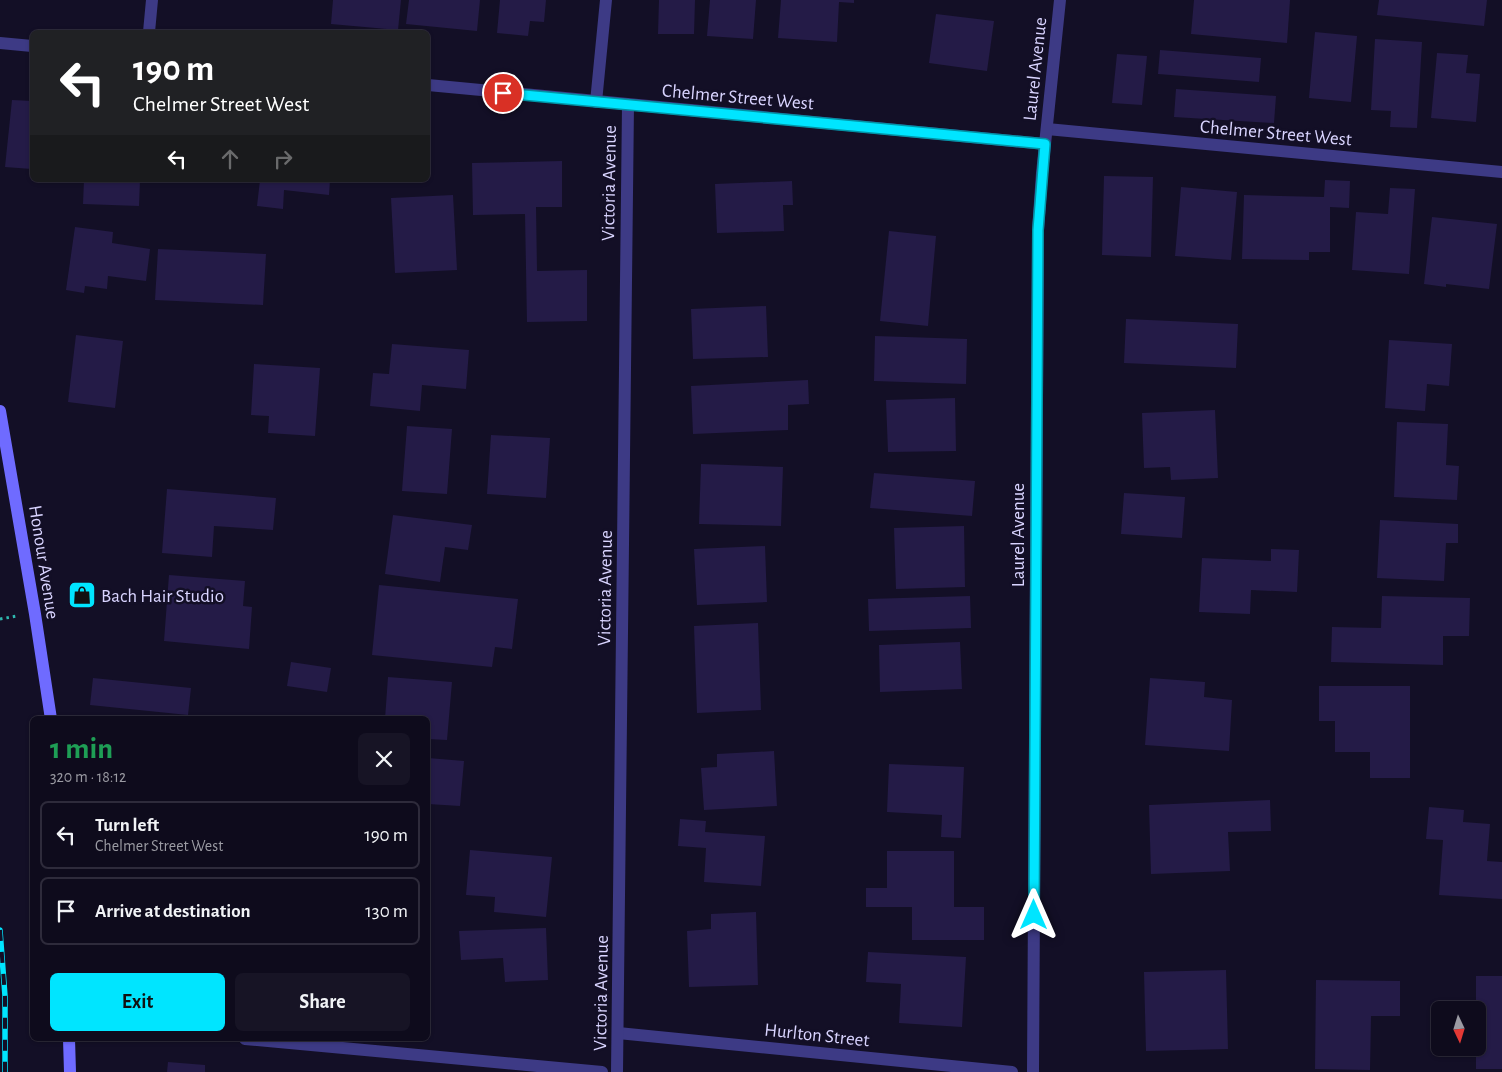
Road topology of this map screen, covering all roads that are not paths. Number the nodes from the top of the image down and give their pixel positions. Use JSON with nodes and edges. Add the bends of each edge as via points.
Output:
{"nodes":[{"id":1,"x":152,"y":0,"type":"edge"},
{"id":2,"x":606,"y":0,"type":"edge"},
{"id":3,"x":1060,"y":0,"type":"edge"},
{"id":4,"x":149,"y":30,"type":"edge"},
{"id":5,"x":0,"y":43,"type":"edge"},
{"id":6,"x":30,"y":46,"type":"edge"},
{"id":7,"x":430,"y":85,"type":"edge"},
{"id":8,"x":596,"y":102,"type":"junction"},
{"id":9,"x":628,"y":105,"type":"junction"},
{"id":10,"x":1047,"y":129,"type":"junction"},
{"id":11,"x":1045,"y":144,"type":"junction"},
{"id":12,"x":1502,"y":172,"type":"edge"},
{"id":13,"x":0,"y":411,"type":"edge"},
{"id":14,"x":51,"y":716,"type":"edge"},
{"id":15,"x":618,"y":1033,"type":"junction"},
{"id":16,"x":69,"y":1041,"type":"edge"},
{"id":17,"x":267,"y":1041,"type":"edge"},
{"id":18,"x":70,"y":1072,"type":"edge"},
{"id":19,"x":602,"y":1072,"type":"edge"},
{"id":20,"x":617,"y":1072,"type":"edge"},
{"id":21,"x":1012,"y":1072,"type":"edge"},
{"id":22,"x":1033,"y":1072,"type":"edge"}],
"edges":[{"from":1,"to":4,"type":"street"},
{"from":2,"to":8,"type":"street","name":"Victoria Avenue"},
{"from":3,"to":10,"type":"street","name":"Laurel Avenue"},
{"from":5,"to":6,"type":"street"},
{"from":7,"to":8,"type":"street","name":"Chelmer Street West"},
{"from":8,"to":9,"type":"street","name":"Chelmer Street West"},
{"from":9,"to":11,"type":"street","name":"Chelmer Street West"},
{"from":9,"to":15,"type":"street","name":"Victoria Avenue"},
{"from":10,"to":11,"type":"street","name":"Laurel Avenue"},
{"from":10,"to":12,"type":"street","name":"Chelmer Street West"},
{"from":11,"to":22,"type":"street","name":"Laurel Avenue","via":[[1038,230]]},
{"from":13,"to":14,"type":"main road","name":"Honour Avenue"},
{"from":15,"to":20,"type":"street","name":"Victoria Avenue"},
{"from":15,"to":21,"type":"street","name":"Hurlton Street"},
{"from":16,"to":18,"type":"main road"},
{"from":17,"to":19,"type":"street"}]}
